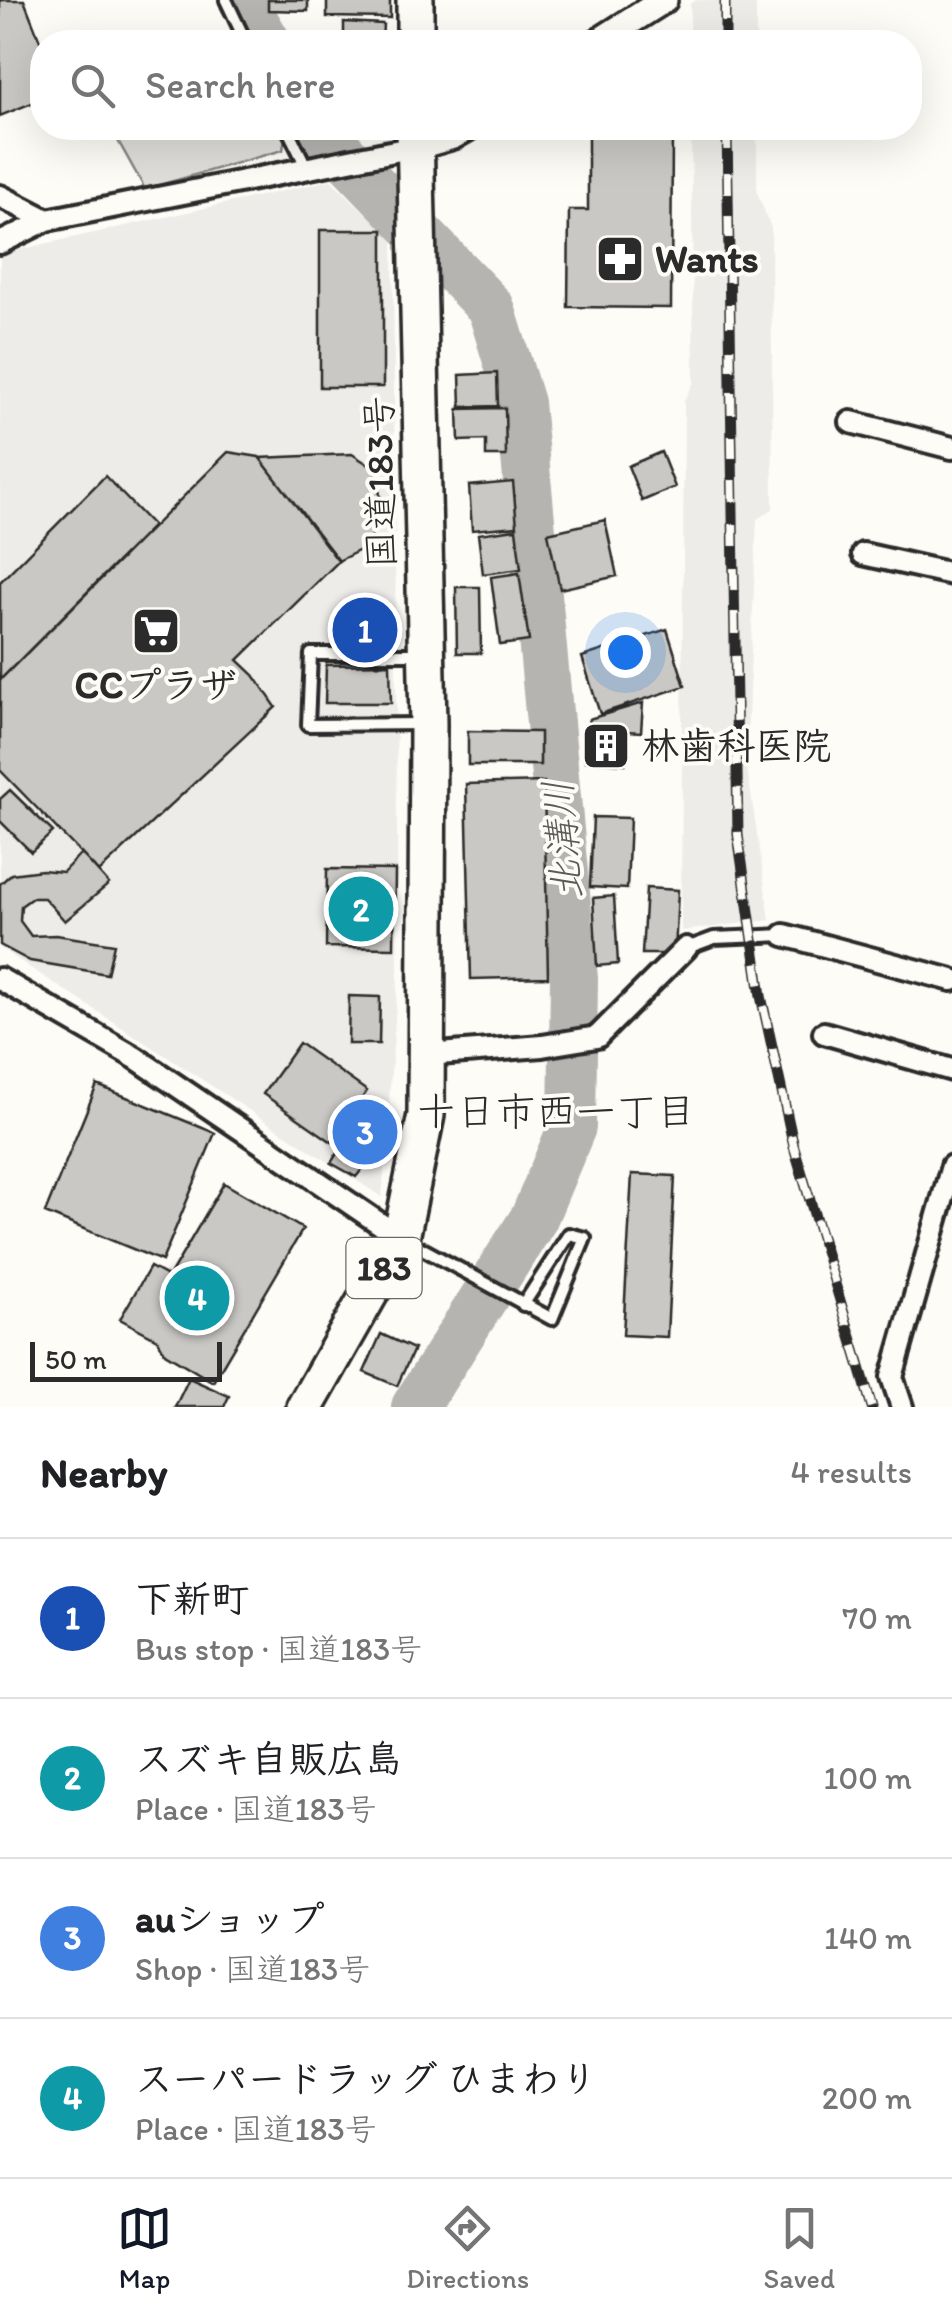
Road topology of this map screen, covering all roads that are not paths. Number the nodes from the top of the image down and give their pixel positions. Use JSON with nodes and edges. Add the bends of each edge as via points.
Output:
{"nodes":[{"id":1,"x":226,"y":0,"type":"edge"},
{"id":2,"x":414,"y":0,"type":"edge"},
{"id":3,"x":664,"y":0,"type":"edge"},
{"id":4,"x":633,"y":9,"type":"edge"},
{"id":5,"x":240,"y":30,"type":"edge"},
{"id":6,"x":415,"y":30,"type":"edge"},
{"id":7,"x":611,"y":30,"type":"edge"},
{"id":8,"x":297,"y":140,"type":"edge"},
{"id":9,"x":409,"y":140,"type":"edge"},
{"id":10,"x":415,"y":140,"type":"edge"},
{"id":11,"x":316,"y":167,"type":"junction"},
{"id":12,"x":0,"y":196,"type":"edge"},
{"id":13,"x":47,"y":220,"type":"junction"},
{"id":14,"x":0,"y":244,"type":"edge"},
{"id":15,"x":852,"y":422,"type":"dead end"},
{"id":16,"x":952,"y":448,"type":"edge"},
{"id":17,"x":863,"y":554,"type":"dead end"},
{"id":18,"x":952,"y":574,"type":"edge"},
{"id":19,"x":426,"y":654,"type":"junction"},
{"id":20,"x":428,"y":724,"type":"junction"},
{"id":21,"x":784,"y":935,"type":"joint"},
{"id":22,"x":686,"y":948,"type":"joint"},
{"id":23,"x":0,"y":979,"type":"edge"},
{"id":24,"x":952,"y":980,"type":"edge"},
{"id":25,"x":824,"y":1033,"type":"dead end"},
{"id":26,"x":426,"y":1054,"type":"junction"},
{"id":27,"x":952,"y":1070,"type":"edge"},
{"id":28,"x":952,"y":1166,"type":"edge"},
{"id":29,"x":402,"y":1238,"type":"junction"},
{"id":30,"x":523,"y":1304,"type":"junction"},
{"id":31,"x":304,"y":1407,"type":"edge"},
{"id":32,"x":902,"y":1407,"type":"edge"}],
"edges":[{"from":1,"to":5,"type":"lane"},
{"from":2,"to":6,"type":"highway"},
{"from":3,"to":4,"type":"street"},
{"from":4,"to":7,"type":"street"},
{"from":8,"to":11,"type":"lane"},
{"from":9,"to":11,"type":"street"},
{"from":10,"to":19,"type":"highway","name":"国道183号","number":"183"},
{"from":11,"to":13,"type":"street"},
{"from":12,"to":13,"type":"street"},
{"from":13,"to":14,"type":"street"},
{"from":15,"to":16,"type":"street"},
{"from":17,"to":18,"type":"street"},
{"from":19,"to":20,"type":"highway","name":"国道183号","number":"183"},
{"from":19,"to":20,"type":"lane","via":[[311,654],[308,724]]},
{"from":20,"to":26,"type":"highway","name":"国道183号","number":"183"},
{"from":21,"to":22,"type":"lane","via":[[714,938]]},
{"from":21,"to":24,"type":"street"},
{"from":22,"to":26,"type":"street","via":[[597,1036]]},
{"from":23,"to":29,"type":"street","via":[[136,1058]]},
{"from":25,"to":27,"type":"street"},
{"from":26,"to":29,"type":"highway","name":"国道183号","number":"183","via":[[426,1115]]},
{"from":28,"to":32,"type":"street","via":[[892,1376]]},
{"from":29,"to":30,"type":"lane"},
{"from":29,"to":31,"type":"highway","name":"国道183号","number":"183"},
{"from":30,"to":30,"type":"lane","via":[[569,1234],[586,1238],[552,1320]]}]}
